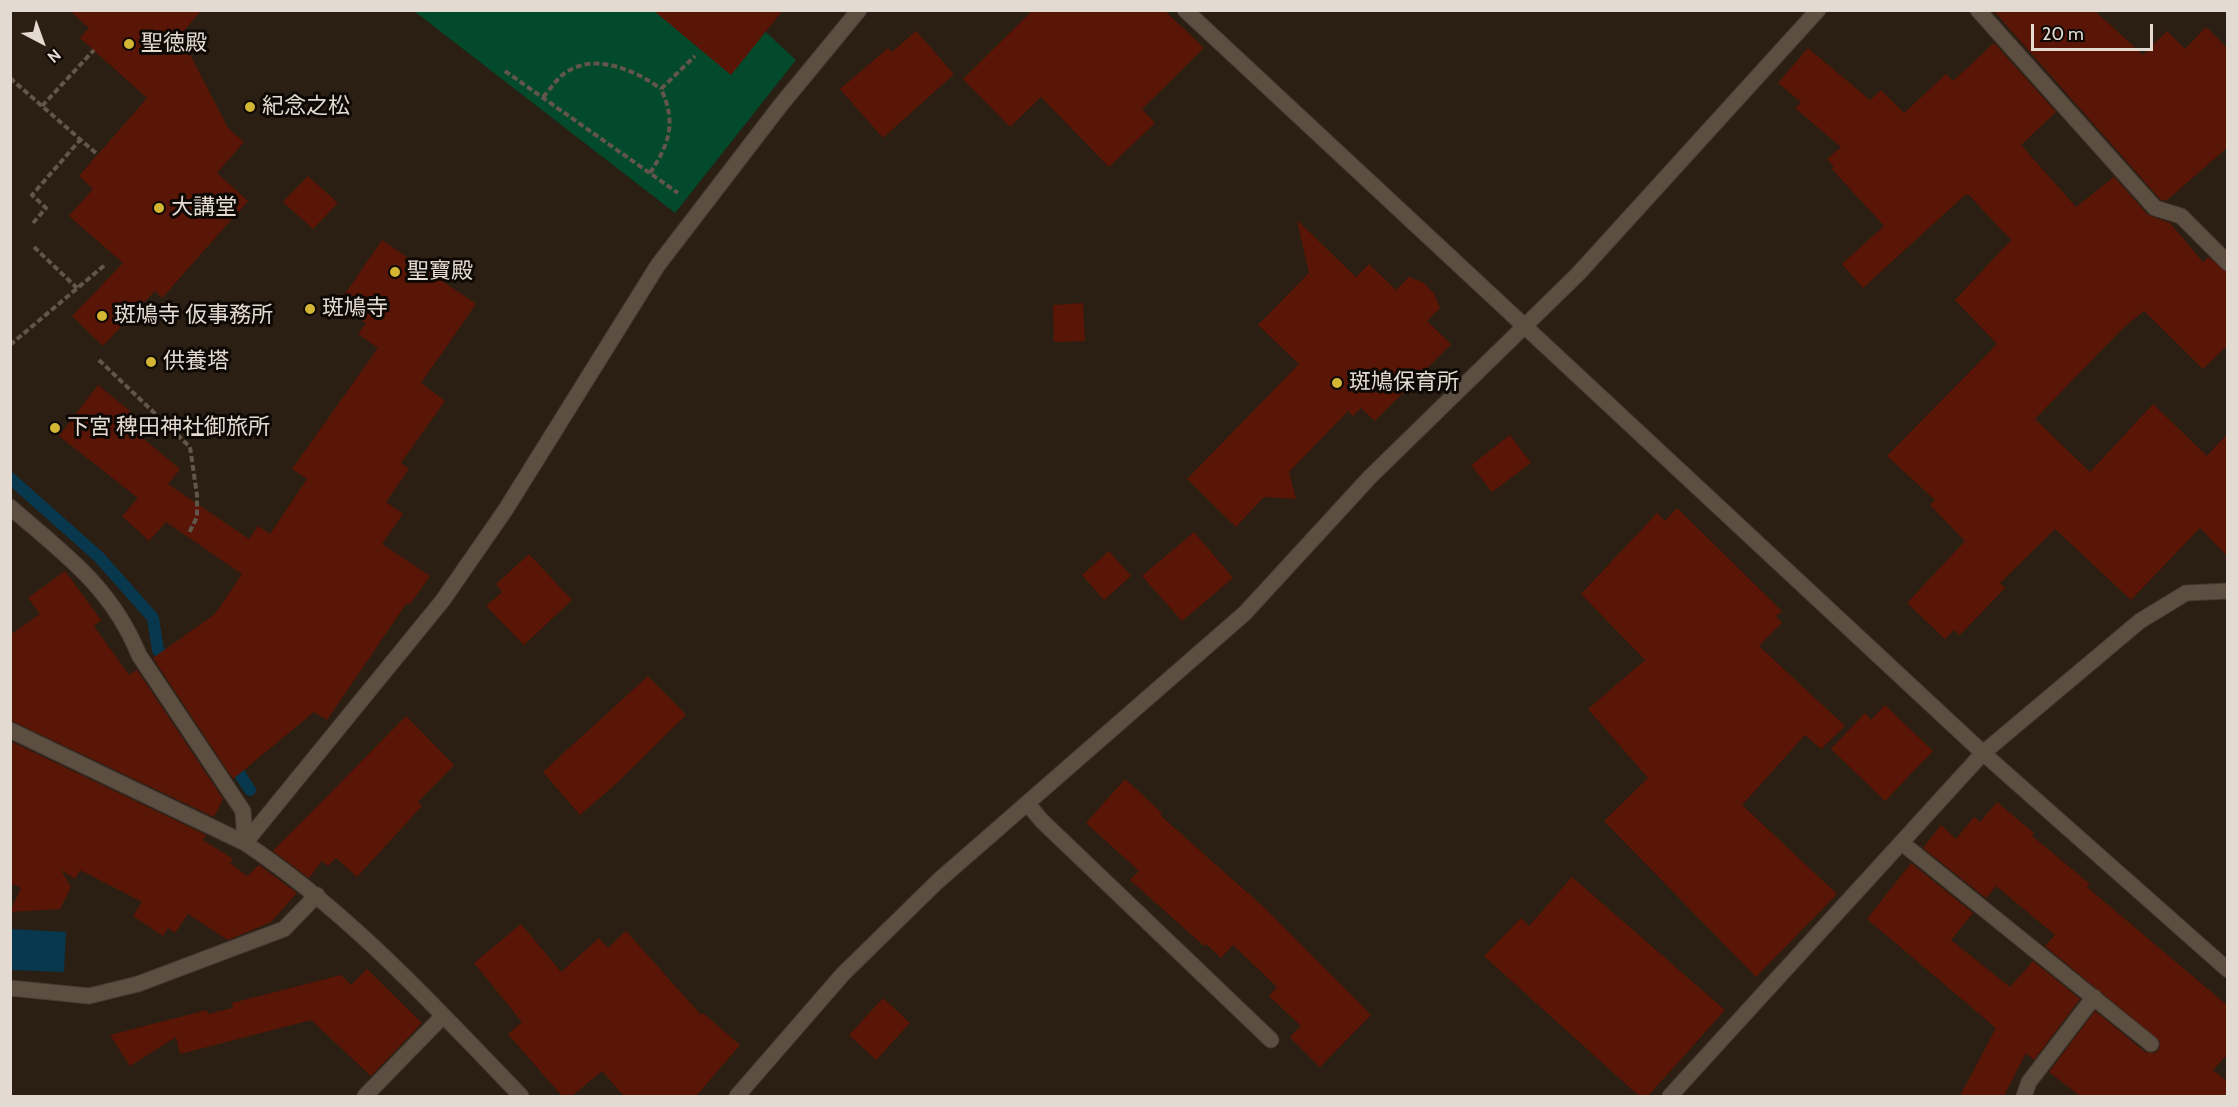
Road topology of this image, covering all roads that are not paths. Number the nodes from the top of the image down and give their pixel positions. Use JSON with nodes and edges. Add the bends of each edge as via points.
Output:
{"nodes":[{"id":1,"x":859,"y":10,"type":"edge"},
{"id":2,"x":1185,"y":10,"type":"edge"},
{"id":3,"x":1818,"y":10,"type":"edge"},
{"id":4,"x":1978,"y":10,"type":"edge"},
{"id":5,"x":2228,"y":263,"type":"edge"},
{"id":6,"x":1526,"y":327,"type":"junction"},
{"id":7,"x":10,"y":507,"type":"edge"},
{"id":8,"x":2228,"y":591,"type":"edge"},
{"id":9,"x":10,"y":730,"type":"edge"},
{"id":10,"x":1983,"y":753,"type":"junction"},
{"id":11,"x":1026,"y":803,"type":"junction"},
{"id":12,"x":245,"y":843,"type":"junction"},
{"id":13,"x":1902,"y":843,"type":"junction"},
{"id":14,"x":317,"y":896,"type":"junction"},
{"id":15,"x":2228,"y":970,"type":"edge"},
{"id":16,"x":10,"y":988,"type":"edge"},
{"id":17,"x":2094,"y":997,"type":"junction"},
{"id":18,"x":443,"y":1016,"type":"junction"},
{"id":19,"x":1271,"y":1040,"type":"dead end"},
{"id":20,"x":2151,"y":1044,"type":"dead end"},
{"id":21,"x":365,"y":1096,"type":"edge"},
{"id":22,"x":521,"y":1096,"type":"edge"},
{"id":23,"x":737,"y":1096,"type":"edge"},
{"id":24,"x":1670,"y":1096,"type":"edge"},
{"id":25,"x":2024,"y":1096,"type":"edge"}],
"edges":[{"from":1,"to":12,"type":"street","via":[[658,265],[506,509],[443,600]]},
{"from":2,"to":6,"type":"street"},
{"from":3,"to":6,"type":"street"},
{"from":4,"to":5,"type":"street","via":[[2155,208],[2181,216]]},
{"from":6,"to":10,"type":"street"},
{"from":6,"to":11,"type":"street","via":[[1370,477],[1245,613]]},
{"from":7,"to":12,"type":"street","via":[[96,582],[128,628],[139,655],[243,811]]},
{"from":8,"to":10,"type":"street","via":[[2186,593],[2140,621]]},
{"from":9,"to":12,"type":"street"},
{"from":10,"to":13,"type":"street"},
{"from":10,"to":15,"type":"street"},
{"from":11,"to":19,"type":"street"},
{"from":11,"to":23,"type":"street","via":[[938,880],[843,974]]},
{"from":12,"to":14,"type":"street"},
{"from":13,"to":17,"type":"street"},
{"from":13,"to":24,"type":"street"},
{"from":14,"to":16,"type":"street","via":[[284,929],[138,984],[89,996]]},
{"from":14,"to":18,"type":"street","via":[[379,949]]},
{"from":17,"to":20,"type":"street"},
{"from":17,"to":25,"type":"street","via":[[2029,1082]]},
{"from":18,"to":21,"type":"street"},
{"from":18,"to":22,"type":"street"}]}
